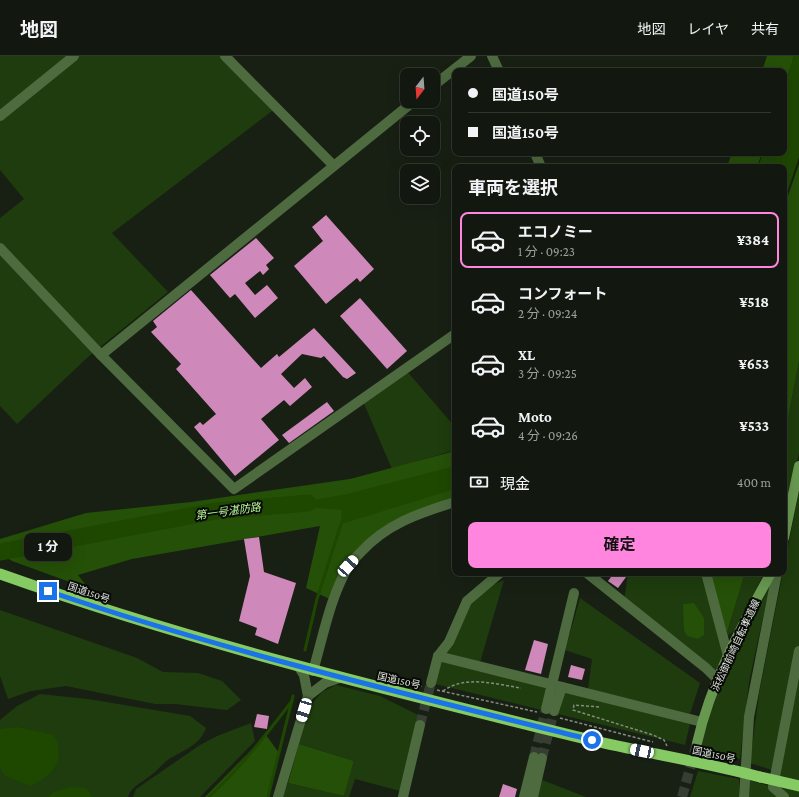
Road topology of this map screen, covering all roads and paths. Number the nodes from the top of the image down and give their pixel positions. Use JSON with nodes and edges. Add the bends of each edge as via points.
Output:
{"nodes":[{"id":1,"x":74,"y":56,"type":"edge"},
{"id":2,"x":225,"y":56,"type":"edge"},
{"id":3,"x":471,"y":56,"type":"edge"},
{"id":4,"x":492,"y":56,"type":"edge"},
{"id":5,"x":456,"y":68,"type":"edge"},
{"id":6,"x":498,"y":68,"type":"edge"},
{"id":7,"x":452,"y":71,"type":"edge"},
{"id":8,"x":440,"y":80,"type":"edge"},
{"id":9,"x":405,"y":108,"type":"edge"},
{"id":10,"x":0,"y":116,"type":"edge"},
{"id":11,"x":333,"y":165,"type":"junction"},
{"id":12,"x":0,"y":248,"type":"edge"},
{"id":13,"x":452,"y":336,"type":"edge"},
{"id":14,"x":101,"y":355,"type":"junction"},
{"id":15,"x":799,"y":466,"type":"edge"},
{"id":16,"x":452,"y":503,"type":"edge"},
{"id":17,"x":787,"y":524,"type":"edge"},
{"id":18,"x":0,"y":574,"type":"edge"},
{"id":19,"x":497,"y":576,"type":"edge"},
{"id":20,"x":591,"y":576,"type":"edge"},
{"id":21,"x":707,"y":576,"type":"edge"},
{"id":22,"x":769,"y":576,"type":"edge"},
{"id":23,"x":776,"y":576,"type":"edge"},
{"id":24,"x":574,"y":593,"type":"dead end"},
{"id":25,"x":799,"y":651,"type":"edge"},
{"id":26,"x":438,"y":656,"type":"junction"},
{"id":27,"x":728,"y":656,"type":"junction"},
{"id":28,"x":299,"y":667,"type":"junction"},
{"id":29,"x":313,"y":671,"type":"junction"},
{"id":30,"x":339,"y":678,"type":"junction"},
{"id":31,"x":717,"y":679,"type":"junction"},
{"id":32,"x":412,"y":684,"type":"dead end"},
{"id":33,"x":557,"y":686,"type":"junction"},
{"id":34,"x":431,"y":687,"type":"junction"},
{"id":35,"x":528,"y":689,"type":"dead end"},
{"id":36,"x":443,"y":691,"type":"junction"},
{"id":37,"x":308,"y":696,"type":"junction"},
{"id":38,"x":604,"y":707,"type":"dead end"},
{"id":39,"x":549,"y":713,"type":"junction"},
{"id":40,"x":702,"y":722,"type":"junction"},
{"id":41,"x":420,"y":724,"type":"tunnel mouth"},
{"id":42,"x":697,"y":743,"type":"tunnel mouth"},
{"id":43,"x":745,"y":773,"type":"junction"},
{"id":44,"x":799,"y":786,"type":"edge"},
{"id":45,"x":278,"y":797,"type":"edge"},
{"id":46,"x":402,"y":797,"type":"edge"},
{"id":47,"x":524,"y":797,"type":"edge"},
{"id":48,"x":533,"y":797,"type":"edge"},
{"id":49,"x":744,"y":797,"type":"edge"},
{"id":50,"x":784,"y":797,"type":"edge"}],
"edges":[{"from":1,"to":10,"type":"street"},
{"from":2,"to":11,"type":"street"},
{"from":3,"to":5,"type":"street"},
{"from":4,"to":6,"type":"street"},
{"from":7,"to":8,"type":"street"},
{"from":9,"to":11,"type":"street"},
{"from":11,"to":14,"type":"street"},
{"from":12,"to":14,"type":"street"},
{"from":13,"to":14,"type":"street","via":[[234,489]]},
{"from":15,"to":17,"type":"main road"},
{"from":16,"to":29,"type":"street","via":[[415,514],[394,525],[370,542],[348,566],[332,604]]},
{"from":18,"to":28,"type":"highway","name":"国道150号","via":[[119,615]]},
{"from":19,"to":26,"type":"street","via":[[468,601],[450,642]]},
{"from":20,"to":31,"type":"street"},
{"from":21,"to":27,"type":"street"},
{"from":22,"to":27,"type":"main road","name":"浜松御前崎自転車道線"},
{"from":23,"to":43,"type":"street","via":[[749,717]]},
{"from":24,"to":33,"type":"street"},
{"from":25,"to":50,"type":"street","via":[[773,786]]},
{"from":26,"to":33,"type":"street"},
{"from":26,"to":34,"type":"street"},
{"from":27,"to":31,"type":"main road","name":"浜松御前崎自転車道線"},
{"from":28,"to":29,"type":"highway","name":"国道150号"},
{"from":28,"to":37,"type":"street","via":[[304,675]]},
{"from":29,"to":30,"type":"highway","name":"国道150号"},
{"from":30,"to":37,"type":"street","via":[[325,683]]},
{"from":30,"to":43,"type":"highway","name":"国道150号","via":[[592,740]]},
{"from":31,"to":40,"type":"main road","name":"浜松御前崎自転車道線"},
{"from":32,"to":34,"type":"path"},
{"from":33,"to":39,"type":"street"},
{"from":33,"to":40,"type":"street"},
{"from":34,"to":36,"type":"path"},
{"from":35,"to":36,"type":"path","via":[[475,681],[450,686]]},
{"from":36,"to":39,"type":"path"},
{"from":37,"to":45,"type":"street"},
{"from":38,"to":39,"type":"path","via":[[574,705],[573,710],[653,735],[664,740],[667,746]]},
{"from":40,"to":42,"type":"main road","name":"浜松御前崎自転車道線"},
{"from":41,"to":46,"type":"street"},
{"from":43,"to":44,"type":"highway","name":"国道150号","bridge":true},
{"from":43,"to":49,"type":"street"},
{"from":47,"to":48,"type":"street","via":[[538,758]]}]}
